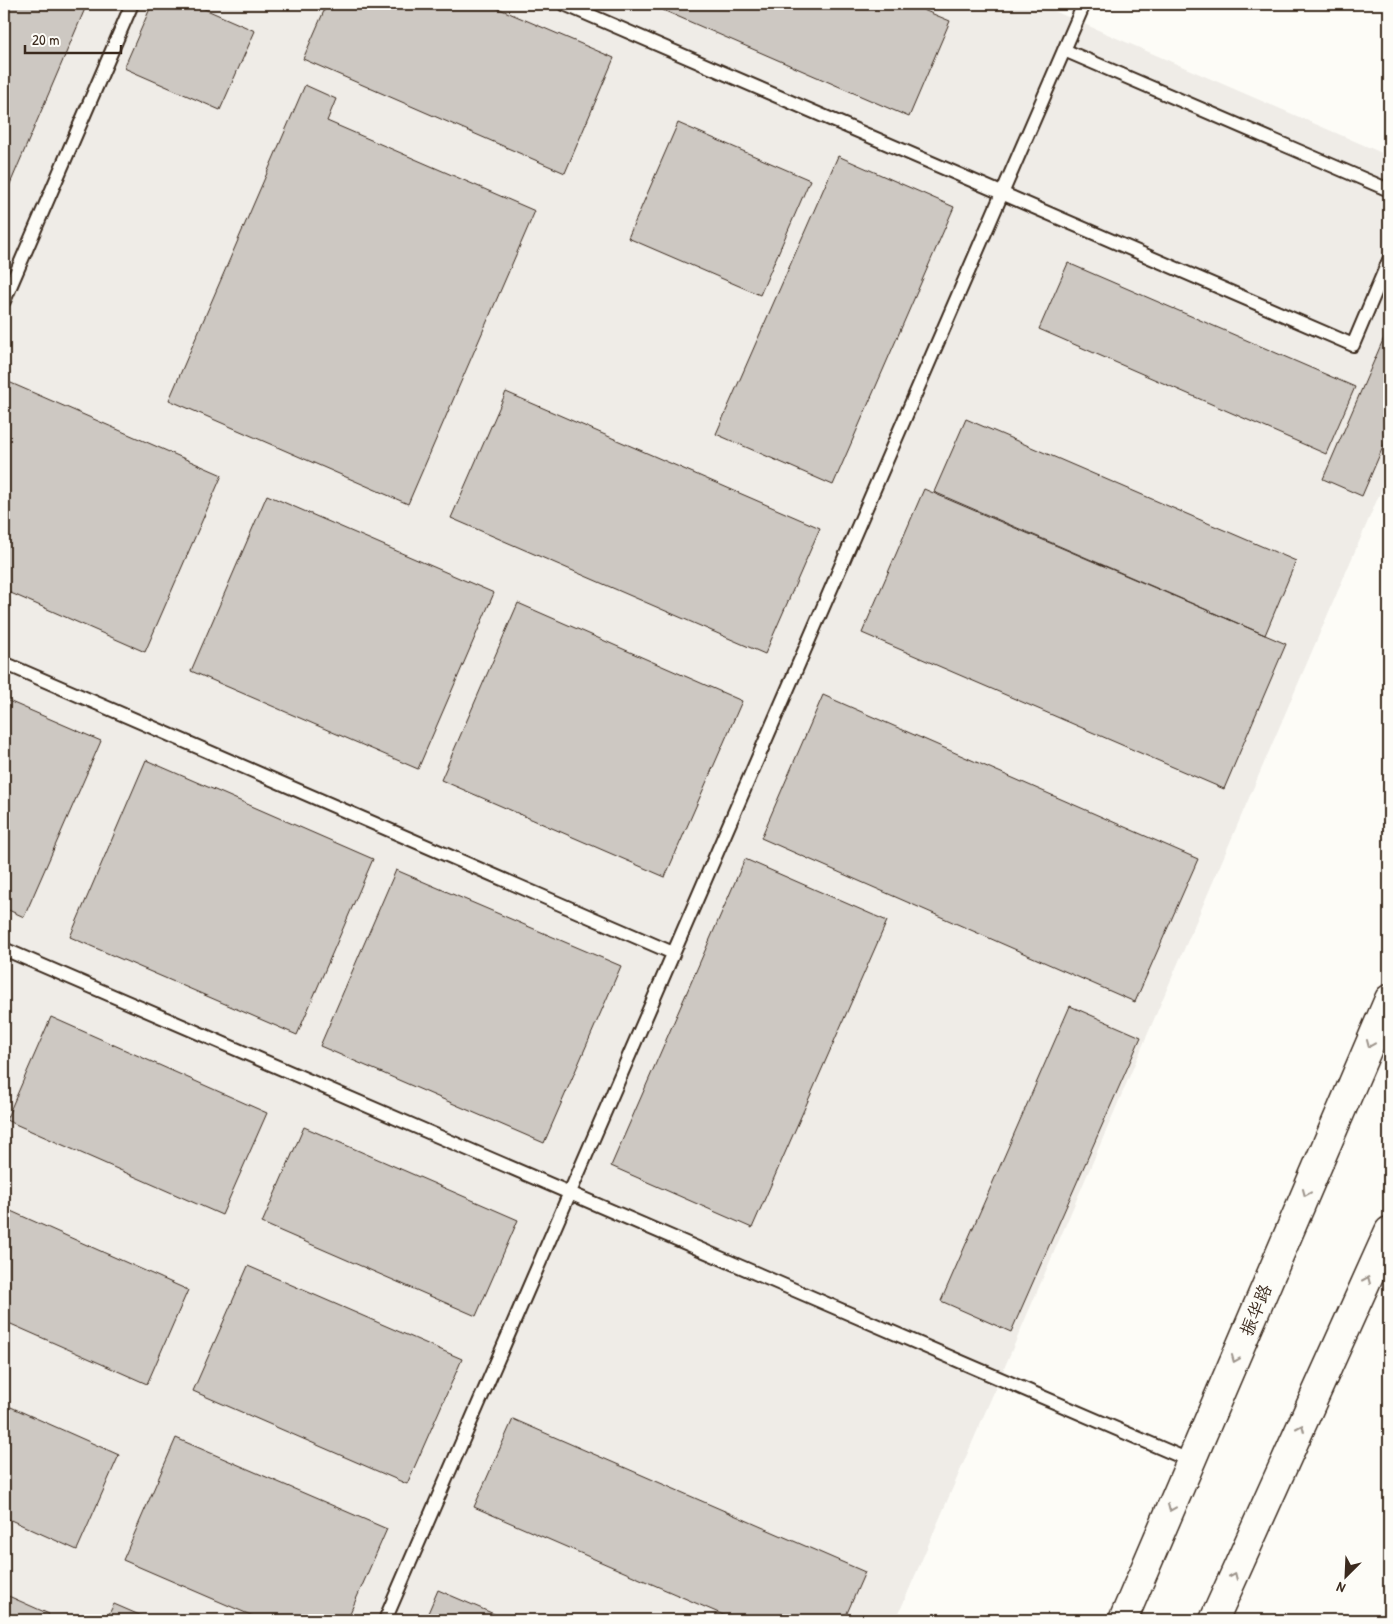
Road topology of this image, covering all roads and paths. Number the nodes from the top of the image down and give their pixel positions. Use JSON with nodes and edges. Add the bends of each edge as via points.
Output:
{"nodes":[{"id":1,"x":132,"y":4,"type":"edge"},
{"id":2,"x":564,"y":4,"type":"edge"},
{"id":3,"x":1084,"y":4,"type":"edge"},
{"id":4,"x":1064,"y":50,"type":"junction"},
{"id":5,"x":1389,"y":190,"type":"edge"},
{"id":6,"x":1002,"y":193,"type":"junction"},
{"id":7,"x":1389,"y":260,"type":"edge"},
{"id":8,"x":4,"y":300,"type":"edge"},
{"id":9,"x":4,"y":663,"type":"edge"},
{"id":10,"x":4,"y":949,"type":"edge"},
{"id":11,"x":673,"y":953,"type":"junction"},
{"id":12,"x":1389,"y":999,"type":"edge"},
{"id":13,"x":570,"y":1192,"type":"junction"},
{"id":14,"x":1389,"y":1231,"type":"edge"},
{"id":15,"x":1191,"y":1461,"type":"junction"},
{"id":16,"x":385,"y":1620,"type":"edge"},
{"id":17,"x":1123,"y":1620,"type":"edge"},
{"id":18,"x":1214,"y":1620,"type":"edge"}],
"edges":[{"from":1,"to":8,"type":"lane"},
{"from":2,"to":6,"type":"lane"},
{"from":3,"to":4,"type":"lane"},
{"from":4,"to":5,"type":"lane"},
{"from":4,"to":6,"type":"lane"},
{"from":6,"to":7,"type":"lane","via":[[1353,345]]},
{"from":6,"to":11,"type":"lane"},
{"from":9,"to":11,"type":"lane"},
{"from":10,"to":13,"type":"lane"},
{"from":11,"to":13,"type":"lane"},
{"from":12,"to":15,"type":"main road","name":"振华路","one_way":true},
{"from":13,"to":15,"type":"lane"},
{"from":13,"to":16,"type":"lane"},
{"from":18,"to":14,"type":"main road","one_way":true},
{"from":15,"to":17,"type":"main road","name":"振华路","one_way":true}]}
